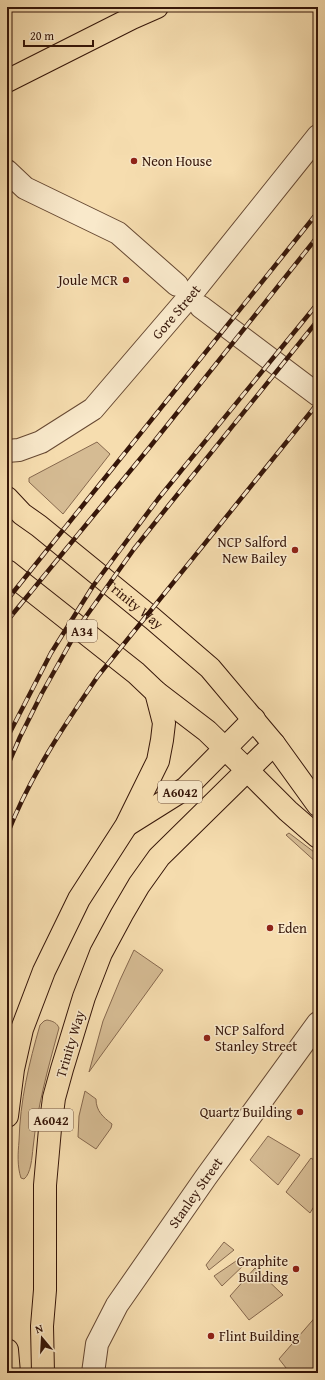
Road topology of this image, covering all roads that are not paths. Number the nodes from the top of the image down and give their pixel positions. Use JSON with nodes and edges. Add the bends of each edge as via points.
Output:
{"nodes":[{"id":1,"x":157,"y":7,"type":"edge"},
{"id":2,"x":7,"y":81,"type":"edge"},
{"id":3,"x":318,"y":136,"type":"edge"},
{"id":4,"x":7,"y":171,"type":"edge"},
{"id":5,"x":16,"y":188,"type":"edge"},
{"id":6,"x":176,"y":286,"type":"dead end"},
{"id":7,"x":201,"y":307,"type":"dead end"},
{"id":8,"x":318,"y":395,"type":"edge"},
{"id":9,"x":7,"y":451,"type":"edge"},
{"id":10,"x":7,"y":498,"type":"edge"},
{"id":11,"x":7,"y":571,"type":"edge"},
{"id":12,"x":156,"y":692,"type":"junction"},
{"id":13,"x":254,"y":719,"type":"junction"},
{"id":14,"x":274,"y":744,"type":"junction"},
{"id":15,"x":225,"y":748,"type":"junction"},
{"id":16,"x":247,"y":770,"type":"junction"},
{"id":17,"x":318,"y":805,"type":"edge"},
{"id":18,"x":126,"y":826,"type":"junction"},
{"id":19,"x":318,"y":837,"type":"edge"},
{"id":20,"x":318,"y":1023,"type":"edge"},
{"id":21,"x":7,"y":1116,"type":"edge"},
{"id":22,"x":7,"y":1350,"type":"edge"},
{"id":23,"x":9,"y":1373,"type":"edge"},
{"id":24,"x":42,"y":1373,"type":"edge"},
{"id":25,"x":93,"y":1373,"type":"edge"}],
"edges":[{"from":1,"to":2,"type":"main road"},
{"from":3,"to":9,"type":"street","name":"Gore Street","via":[[189,297],[93,409],[41,442],[19,450]]},
{"from":4,"to":5,"type":"street"},
{"from":5,"to":6,"type":"street","via":[[118,233]]},
{"from":7,"to":8,"type":"street"},
{"from":10,"to":13,"type":"main road","name":"Trinity Way","via":[[22,514],[194,653]]},
{"from":11,"to":12,"type":"main road","number":"A34","via":[[136,673]]},
{"from":12,"to":15,"type":"main road","number":"A34"},
{"from":12,"to":18,"type":"main road","via":[[164,723],[160,756]]},
{"from":13,"to":14,"type":"main road","name":"Trinity Way"},
{"from":13,"to":15,"type":"main road","number":"A6042"},
{"from":14,"to":16,"type":"main road","name":"Trinity Way"},
{"from":14,"to":17,"type":"main road"},
{"from":15,"to":16,"type":"main road","number":"A34"},
{"from":15,"to":18,"type":"main road","number":"A6042","via":[[186,788]]},
{"from":16,"to":19,"type":"main road","number":"A34"},
{"from":16,"to":24,"type":"main road","name":"Trinity Way","number":"A6042","via":[[159,857],[118,921],[101,953],[84,997],[54,1098],[50,1128],[45,1185]]},
{"from":18,"to":21,"type":"main road","number":"A6042","via":[[79,899],[44,971],[22,1029],[13,1069]]},
{"from":20,"to":25,"type":"street","name":"Stanley Street","via":[[117,1305],[97,1344]]},
{"from":22,"to":23,"type":"main road"}]}
